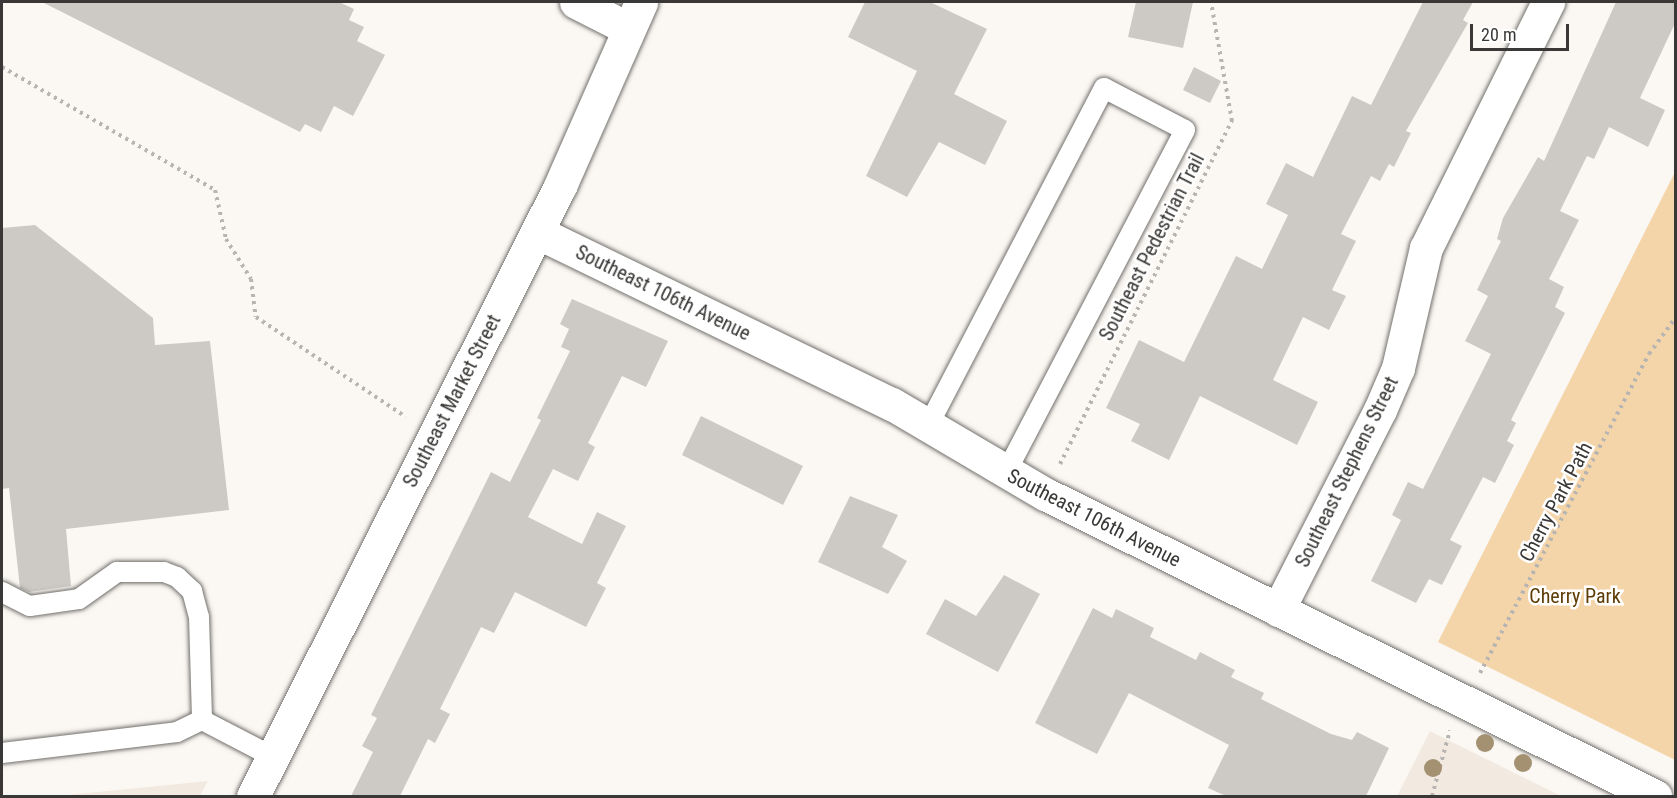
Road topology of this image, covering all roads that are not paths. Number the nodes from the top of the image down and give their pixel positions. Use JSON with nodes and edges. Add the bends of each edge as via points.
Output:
{"nodes":[{"id":1,"x":576,"y":2,"type":"edge"},
{"id":2,"x":1548,"y":2,"type":"edge"},
{"id":3,"x":634,"y":15,"type":"edge"},
{"id":4,"x":537,"y":232,"type":"junction"},
{"id":5,"x":928,"y":426,"type":"junction"},
{"id":6,"x":1005,"y":474,"type":"junction"},
{"id":7,"x":2,"y":592,"type":"edge"},
{"id":8,"x":1278,"y":610,"type":"junction"},
{"id":9,"x":202,"y":720,"type":"junction"},
{"id":10,"x":2,"y":753,"type":"edge"},
{"id":11,"x":273,"y":757,"type":"junction"},
{"id":12,"x":253,"y":796,"type":"edge"},
{"id":13,"x":1654,"y":796,"type":"edge"}],
"edges":[{"from":1,"to":3,"type":"street"},
{"from":2,"to":8,"type":"street","name":"Southeast Stephens Street","via":[[1426,248],[1398,368],[1380,410]]},
{"from":3,"to":4,"type":"street","name":"Southeast Market Street"},
{"from":4,"to":5,"type":"street","name":"Southeast 106th Avenue"},
{"from":4,"to":11,"type":"street","name":"Southeast Market Street"},
{"from":5,"to":6,"type":"street","name":"Southeast 106th Avenue"},
{"from":5,"to":6,"type":"lane","via":[[1104,88],[1185,130]]},
{"from":6,"to":8,"type":"street","name":"Southeast 106th Avenue"},
{"from":7,"to":9,"type":"lane","via":[[30,606],[79,599],[117,572],[164,572],[192,591],[203,653]]},
{"from":8,"to":13,"type":"street","name":"Southeast 106th Avenue"},
{"from":9,"to":10,"type":"lane","via":[[177,732]]},
{"from":9,"to":11,"type":"lane"},
{"from":11,"to":12,"type":"street","name":"Southeast Market Street"}]}
